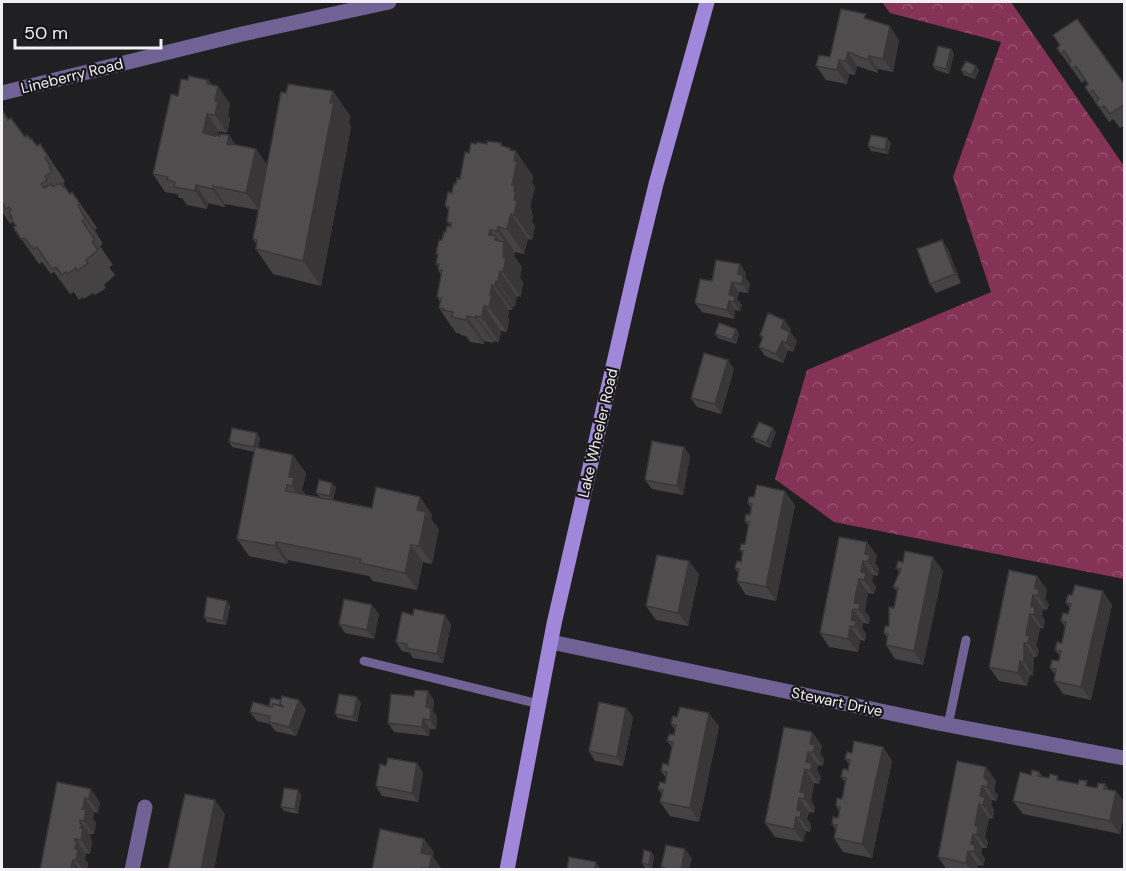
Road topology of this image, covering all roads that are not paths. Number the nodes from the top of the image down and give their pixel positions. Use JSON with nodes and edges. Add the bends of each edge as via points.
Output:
{"nodes":[{"id":1,"x":388,"y":2,"type":"edge"},
{"id":2,"x":707,"y":2,"type":"edge"},
{"id":3,"x":2,"y":93,"type":"edge"},
{"id":4,"x":966,"y":640,"type":"dead end"},
{"id":5,"x":551,"y":642,"type":"junction"},
{"id":6,"x":364,"y":661,"type":"dead end"},
{"id":7,"x":539,"y":704,"type":"junction"},
{"id":8,"x":948,"y":725,"type":"junction"},
{"id":9,"x":1125,"y":758,"type":"edge"},
{"id":10,"x":145,"y":807,"type":"dead end"},
{"id":11,"x":132,"y":870,"type":"edge"},
{"id":12,"x":507,"y":870,"type":"edge"}],
"edges":[{"from":1,"to":3,"type":"street","name":"Lineberry Road"},
{"from":2,"to":5,"type":"main road","name":"Lake Wheeler Road","via":[[656,184]]},
{"from":4,"to":8,"type":"lane"},
{"from":5,"to":7,"type":"main road","name":"Lake Wheeler Road"},
{"from":5,"to":8,"type":"street","name":"Stewart Drive"},
{"from":6,"to":7,"type":"lane"},
{"from":7,"to":12,"type":"main road","name":"Lake Wheeler Road"},
{"from":8,"to":9,"type":"street","name":"Stewart Drive"},
{"from":10,"to":11,"type":"street"}]}
